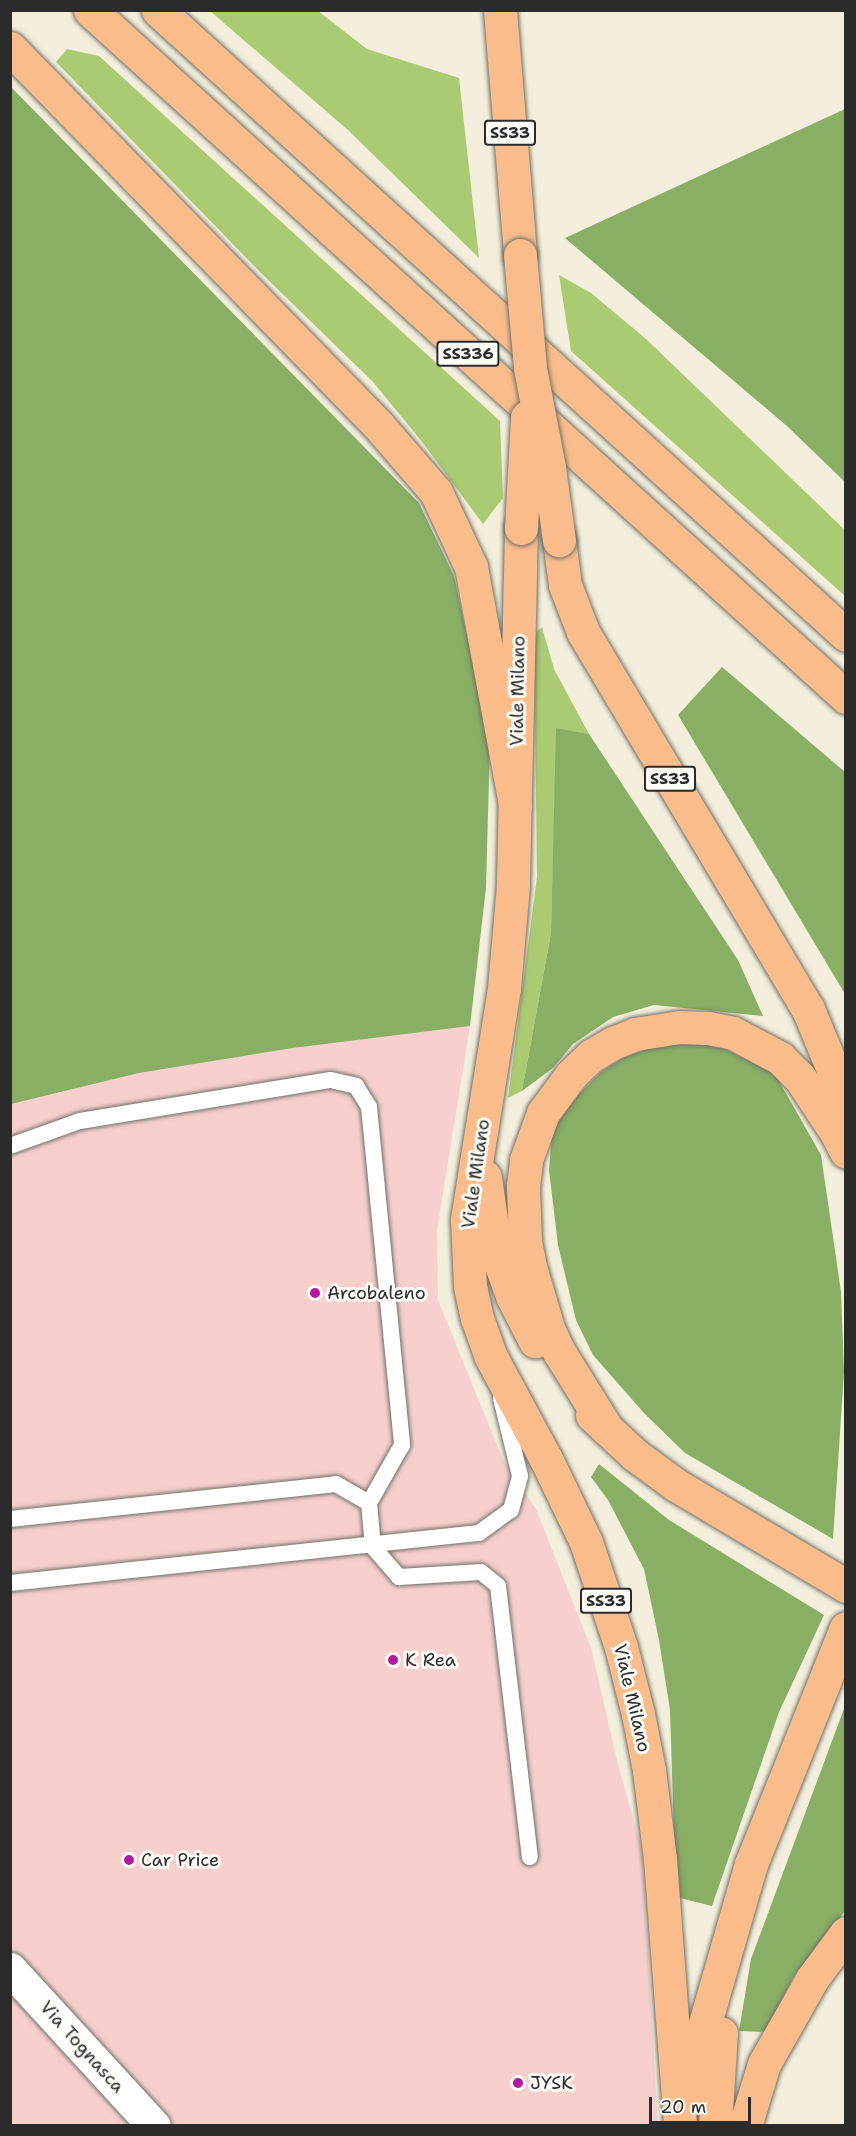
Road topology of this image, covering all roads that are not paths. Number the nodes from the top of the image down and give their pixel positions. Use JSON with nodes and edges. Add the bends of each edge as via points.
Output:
{"nodes":[{"id":1,"x":90,"y":10,"type":"edge"},
{"id":2,"x":159,"y":10,"type":"edge"},
{"id":3,"x":505,"y":13,"type":"edge"},
{"id":4,"x":10,"y":48,"type":"edge"},
{"id":5,"x":530,"y":368,"type":"junction"},
{"id":6,"x":846,"y":635,"type":"edge"},
{"id":7,"x":846,"y":697,"type":"edge"},
{"id":8,"x":515,"y":805,"type":"junction"},
{"id":9,"x":808,"y":1009,"type":"junction"},
{"id":10,"x":846,"y":1069,"type":"edge"},
{"id":11,"x":487,"y":1100,"type":"junction"},
{"id":12,"x":846,"y":1101,"type":"edge"},
{"id":13,"x":10,"y":1146,"type":"edge"},
{"id":14,"x":846,"y":1152,"type":"edge"},
{"id":15,"x":491,"y":1357,"type":"junction"},
{"id":16,"x":607,"y":1429,"type":"junction"},
{"id":17,"x":369,"y":1503,"type":"junction"},
{"id":18,"x":10,"y":1519,"type":"edge"},
{"id":19,"x":374,"y":1546,"type":"junction"},
{"id":20,"x":10,"y":1583,"type":"edge"},
{"id":21,"x":846,"y":1586,"type":"edge"},
{"id":22,"x":846,"y":1628,"type":"edge"},
{"id":23,"x":530,"y":1857,"type":"dead end"},
{"id":24,"x":846,"y":1933,"type":"edge"},
{"id":25,"x":730,"y":1939,"type":"junction"},
{"id":26,"x":10,"y":1969,"type":"edge"},
{"id":27,"x":154,"y":2126,"type":"edge"},
{"id":28,"x":680,"y":2126,"type":"edge"},
{"id":29,"x":692,"y":2126,"type":"edge"},
{"id":30,"x":715,"y":2126,"type":"edge"},
{"id":31,"x":745,"y":2126,"type":"edge"}],
"edges":[{"from":1,"to":7,"type":"main road","number":"SS336"},
{"from":2,"to":6,"type":"main road","number":"SS336"},
{"from":3,"to":5,"type":"main road","name":"Viale Milano","number":"SS33","bridge":true},
{"from":4,"to":8,"type":"main road","via":[[379,426],[436,492],[471,567]]},
{"from":5,"to":8,"type":"main road","name":"Viale Milano","number":"SS33","bridge":true,"via":[[521,528]]},
{"from":5,"to":9,"type":"main road","name":"Viale Milano","number":"SS33","bridge":true,"via":[[568,593],[596,656]]},
{"from":8,"to":11,"type":"main road","name":"Viale Milano","number":"SS33","via":[[504,988]]},
{"from":9,"to":10,"type":"main road"},
{"from":9,"to":12,"type":"main road","name":"Viale Milano","number":"SS33"},
{"from":11,"to":15,"type":"main road","name":"Viale Milano","number":"SS33","via":[[471,1190],[467,1251],[477,1318]]},
{"from":11,"to":16,"type":"main road","via":[[487,1201],[505,1276],[543,1354],[562,1382]]},
{"from":13,"to":17,"type":"lane","via":[[80,1121],[331,1080],[356,1086],[369,1107],[402,1445]]},
{"from":14,"to":16,"type":"main road","via":[[800,1078],[780,1058],[733,1033],[679,1027],[635,1034],[591,1056],[571,1075],[543,1113],[526,1160],[525,1241],[538,1297],[555,1344]]},
{"from":15,"to":19,"type":"lane","via":[[520,1476],[512,1510],[479,1533]]},
{"from":15,"to":28,"type":"main road","name":"Viale Milano","number":"SS33","via":[[586,1542],[621,1647],[638,1714],[660,1859]]},
{"from":16,"to":21,"type":"main road","via":[[643,1461],[723,1516]]},
{"from":17,"to":18,"type":"lane","via":[[336,1484]]},
{"from":17,"to":19,"type":"lane"},
{"from":19,"to":20,"type":"lane"},
{"from":19,"to":23,"type":"lane","via":[[399,1577],[481,1572],[498,1586]]},
{"from":22,"to":25,"type":"main road","via":[[751,1864]]},
{"from":24,"to":31,"type":"main road","via":[[812,1979],[764,2064]]},
{"from":25,"to":29,"type":"main road","via":[[700,2037]]},
{"from":25,"to":30,"type":"main road"},
{"from":26,"to":27,"type":"street","name":"Via Tognasca"}]}
